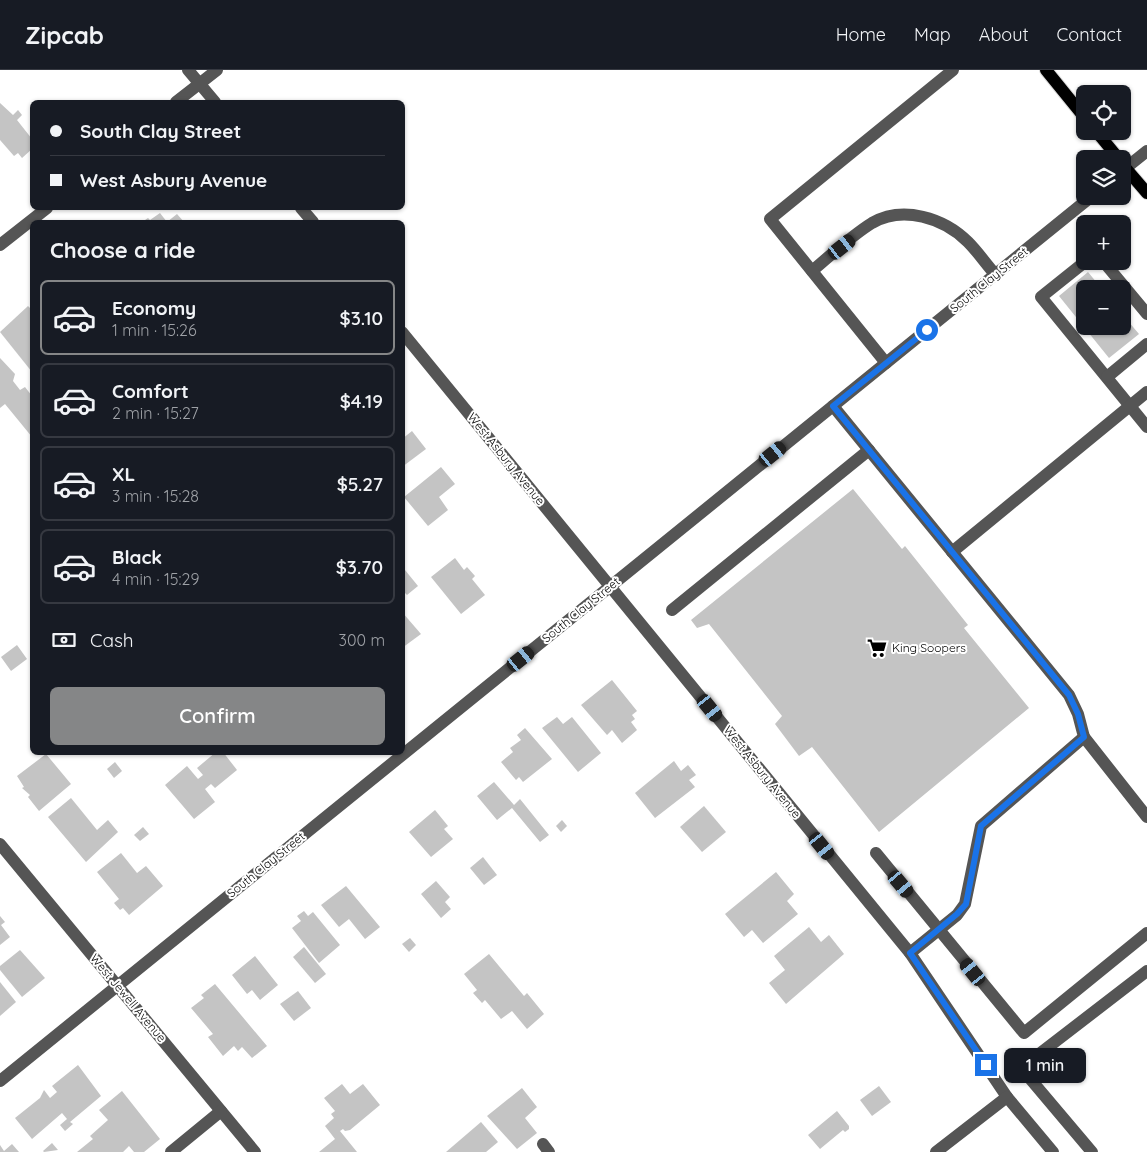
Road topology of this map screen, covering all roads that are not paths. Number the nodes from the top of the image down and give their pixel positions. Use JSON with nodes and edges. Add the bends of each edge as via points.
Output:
{"nodes":[{"id":1,"x":188,"y":70,"type":"edge"},
{"id":2,"x":217,"y":70,"type":"edge"},
{"id":3,"x":953,"y":70,"type":"edge"},
{"id":4,"x":1046,"y":70,"type":"edge"},
{"id":5,"x":200,"y":84,"type":"junction"},
{"id":6,"x":179,"y":100,"type":"edge"},
{"id":7,"x":213,"y":100,"type":"edge"},
{"id":8,"x":1076,"y":107,"type":"edge"},
{"id":9,"x":1103,"y":140,"type":"edge"},
{"id":10,"x":1111,"y":150,"type":"edge"},
{"id":11,"x":1147,"y":151,"type":"edge"},
{"id":12,"x":1131,"y":160,"type":"edge"},
{"id":13,"x":1131,"y":175,"type":"edge"},
{"id":14,"x":1147,"y":193,"type":"edge"},
{"id":15,"x":1081,"y":205,"type":"edge"},
{"id":16,"x":44,"y":210,"type":"edge"},
{"id":17,"x":303,"y":210,"type":"edge"},
{"id":18,"x":32,"y":220,"type":"edge"},
{"id":19,"x":311,"y":220,"type":"edge"},
{"id":20,"x":30,"y":221,"type":"edge"},
{"id":21,"x":0,"y":245,"type":"edge"},
{"id":22,"x":1076,"y":269,"type":"edge"},
{"id":23,"x":1110,"y":270,"type":"edge"},
{"id":24,"x":812,"y":271,"type":"junction"},
{"id":25,"x":995,"y":274,"type":"junction"},
{"id":26,"x":1147,"y":314,"type":"edge"},
{"id":27,"x":405,"y":336,"type":"edge"},
{"id":28,"x":1147,"y":344,"type":"edge"},
{"id":29,"x":886,"y":363,"type":"junction"},
{"id":30,"x":1107,"y":377,"type":"junction"},
{"id":31,"x":1147,"y":392,"type":"edge"},
{"id":32,"x":833,"y":406,"type":"junction"},
{"id":33,"x":1130,"y":406,"type":"junction"},
{"id":34,"x":1147,"y":427,"type":"edge"},
{"id":35,"x":869,"y":450,"type":"junction"},
{"id":36,"x":952,"y":552,"type":"junction"},
{"id":37,"x":610,"y":586,"type":"junction"},
{"id":38,"x":672,"y":610,"type":"dead end"},
{"id":39,"x":1084,"y":737,"type":"junction"},
{"id":40,"x":405,"y":753,"type":"edge"},
{"id":41,"x":402,"y":755,"type":"edge"},
{"id":42,"x":1147,"y":817,"type":"edge"},
{"id":43,"x":0,"y":844,"type":"edge"},
{"id":44,"x":876,"y":853,"type":"dead end"},
{"id":45,"x":939,"y":929,"type":"junction"},
{"id":46,"x":1147,"y":933,"type":"edge"},
{"id":47,"x":910,"y":953,"type":"junction"},
{"id":48,"x":1147,"y":971,"type":"edge"},
{"id":49,"x":118,"y":986,"type":"junction"},
{"id":50,"x":0,"y":1081,"type":"edge"},
{"id":51,"x":1008,"y":1097,"type":"junction"},
{"id":52,"x":221,"y":1111,"type":"junction"},
{"id":53,"x":171,"y":1152,"type":"edge"},
{"id":54,"x":255,"y":1152,"type":"edge"},
{"id":55,"x":936,"y":1152,"type":"edge"},
{"id":56,"x":1054,"y":1152,"type":"edge"},
{"id":57,"x":1092,"y":1152,"type":"edge"}],
"edges":[{"from":1,"to":5,"type":"street"},
{"from":2,"to":5,"type":"street"},
{"from":3,"to":24,"type":"street","via":[[770,219]]},
{"from":4,"to":8,"type":"main road"},
{"from":5,"to":6,"type":"street"},
{"from":5,"to":7,"type":"street"},
{"from":9,"to":10,"type":"main road"},
{"from":11,"to":12,"type":"street"},
{"from":13,"to":14,"type":"main road"},
{"from":15,"to":25,"type":"street","name":"South Clay Street"},
{"from":16,"to":18,"type":"street"},
{"from":17,"to":19,"type":"street"},
{"from":20,"to":21,"type":"street"},
{"from":22,"to":30,"type":"street","via":[[1041,297]]},
{"from":23,"to":26,"type":"street"},
{"from":24,"to":25,"type":"street","via":[[872,223],[887,216],[904,214],[919,216],[952,229],[968,241]]},
{"from":24,"to":29,"type":"street"},
{"from":25,"to":29,"type":"street","name":"South Clay Street"},
{"from":27,"to":37,"type":"street","name":"West Asbury Avenue"},
{"from":28,"to":30,"type":"street"},
{"from":29,"to":32,"type":"street","name":"South Clay Street"},
{"from":30,"to":33,"type":"street"},
{"from":31,"to":33,"type":"street"},
{"from":32,"to":35,"type":"street"},
{"from":32,"to":37,"type":"street","name":"South Clay Street"},
{"from":33,"to":34,"type":"street"},
{"from":33,"to":36,"type":"street"},
{"from":35,"to":36,"type":"street"},
{"from":35,"to":38,"type":"street"},
{"from":36,"to":39,"type":"street","via":[[1069,695]]},
{"from":37,"to":40,"type":"street","name":"South Clay Street"},
{"from":37,"to":47,"type":"street","name":"West Asbury Avenue"},
{"from":39,"to":42,"type":"street"},
{"from":39,"to":45,"type":"street","via":[[981,826],[966,904]]},
{"from":41,"to":49,"type":"street","name":"South Clay Street"},
{"from":43,"to":49,"type":"street","name":"West Jewell Avenue"},
{"from":44,"to":45,"type":"street"},
{"from":45,"to":46,"type":"street","via":[[1024,1033]]},
{"from":45,"to":47,"type":"street"},
{"from":47,"to":51,"type":"street","name":"West Asbury Avenue"},
{"from":48,"to":57,"type":"street","via":[[1021,1068]]},
{"from":49,"to":50,"type":"street","name":"South Clay Street"},
{"from":49,"to":52,"type":"street","name":"West Jewell Avenue"},
{"from":51,"to":55,"type":"street"},
{"from":51,"to":56,"type":"street","name":"West Asbury Avenue"},
{"from":52,"to":53,"type":"street"},
{"from":52,"to":54,"type":"street","name":"West Jewell Avenue"}]}
